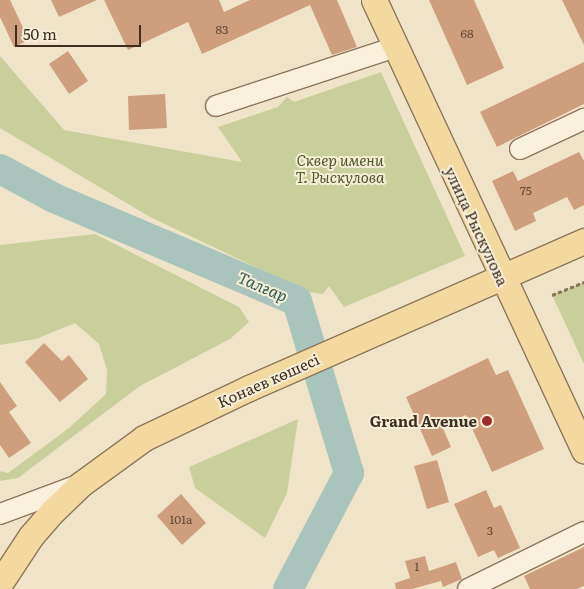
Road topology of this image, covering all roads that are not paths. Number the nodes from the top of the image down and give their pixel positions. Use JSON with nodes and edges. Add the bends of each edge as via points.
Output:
{"nodes":[{"id":1,"x":374,"y":0,"type":"edge"},
{"id":2,"x":395,"y":47,"type":"junction"},
{"id":3,"x":216,"y":106,"type":"dead end"},
{"id":4,"x":584,"y":119,"type":"edge"},
{"id":5,"x":520,"y":149,"type":"dead end"},
{"id":6,"x":584,"y":241,"type":"edge"},
{"id":7,"x":502,"y":278,"type":"junction"},
{"id":8,"x":584,"y":450,"type":"edge"},
{"id":9,"x":81,"y":484,"type":"junction"},
{"id":10,"x":0,"y":514,"type":"edge"},
{"id":11,"x":584,"y":532,"type":"edge"},
{"id":12,"x":0,"y":584,"type":"edge"},
{"id":13,"x":468,"y":589,"type":"edge"}],
"edges":[{"from":1,"to":2,"type":"main road","name":"улица Рыскулова"},
{"from":2,"to":3,"type":"street"},
{"from":2,"to":7,"type":"main road","name":"улица Рыскулова"},
{"from":4,"to":5,"type":"street"},
{"from":6,"to":7,"type":"main road","name":"Қонаев көшесі"},
{"from":7,"to":8,"type":"main road","name":"улица Рыскулова"},
{"from":7,"to":9,"type":"main road","name":"Қонаев көшесі","via":[[249,388],[144,438]]},
{"from":9,"to":10,"type":"street"},
{"from":9,"to":12,"type":"main road","name":"Қонаев көшесі","via":[[31,536]]},
{"from":11,"to":13,"type":"street"}]}
